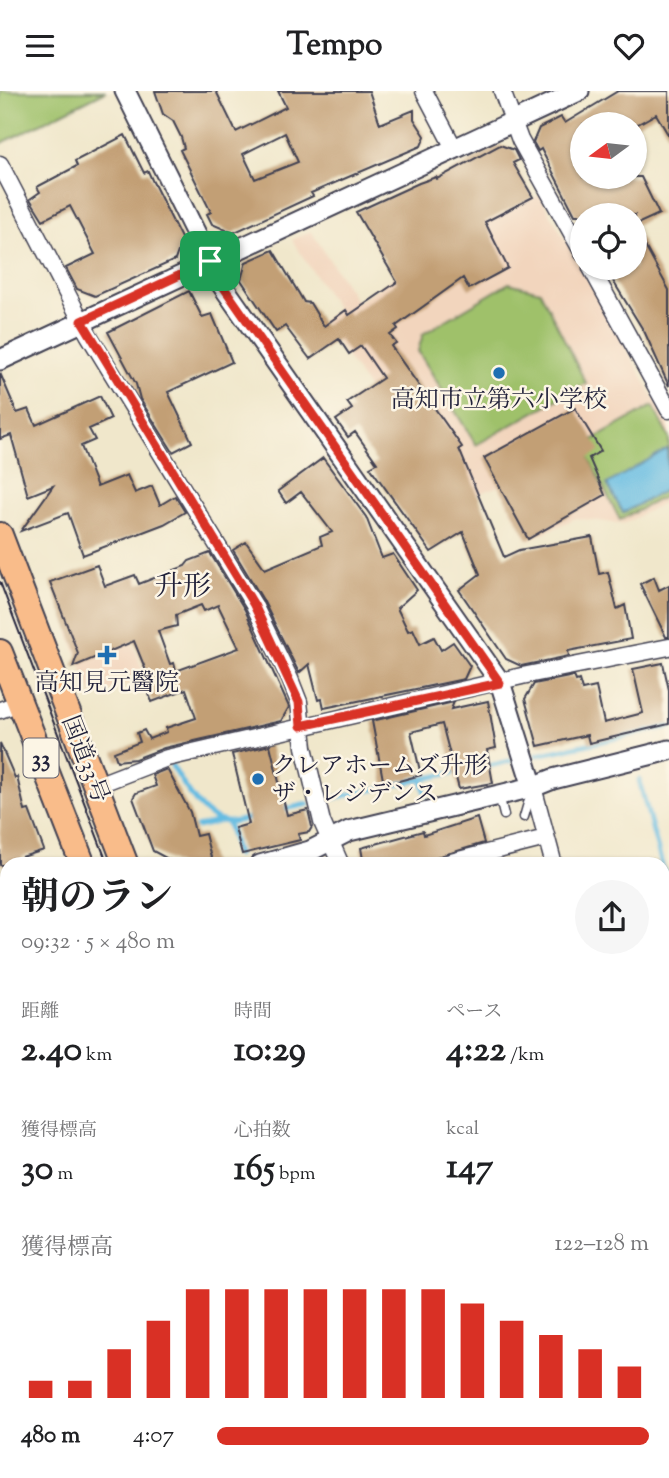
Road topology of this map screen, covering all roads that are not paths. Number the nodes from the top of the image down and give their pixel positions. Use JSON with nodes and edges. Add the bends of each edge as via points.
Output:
{"nodes":[{"id":1,"x":125,"y":91,"type":"edge"},
{"id":2,"x":424,"y":91,"type":"edge"},
{"id":3,"x":502,"y":91,"type":"edge"},
{"id":4,"x":579,"y":91,"type":"edge"},
{"id":5,"x":514,"y":121,"type":"junction"},
{"id":6,"x":455,"y":151,"type":"junction"},
{"id":7,"x":0,"y":164,"type":"edge"},
{"id":8,"x":570,"y":230,"type":"edge"},
{"id":9,"x":210,"y":261,"type":"junction"},
{"id":10,"x":598,"y":280,"type":"edge"},
{"id":11,"x":82,"y":321,"type":"junction"},
{"id":12,"x":0,"y":360,"type":"edge"},
{"id":13,"x":669,"y":410,"type":"edge"},
{"id":14,"x":0,"y":535,"type":"edge"},
{"id":15,"x":669,"y":647,"type":"edge"},
{"id":16,"x":0,"y":652,"type":"edge"},
{"id":17,"x":500,"y":683,"type":"junction"},
{"id":18,"x":10,"y":706,"type":"edge"},
{"id":19,"x":301,"y":726,"type":"junction"},
{"id":20,"x":669,"y":750,"type":"edge"},
{"id":21,"x":97,"y":785,"type":"junction"},
{"id":22,"x":533,"y":787,"type":"junction"},
{"id":23,"x":499,"y":795,"type":"junction"},
{"id":24,"x":504,"y":815,"type":"dead end"},
{"id":25,"x":524,"y":817,"type":"dead end"},
{"id":26,"x":546,"y":838,"type":"junction"},
{"id":27,"x":330,"y":840,"type":"junction"},
{"id":28,"x":79,"y":857,"type":"edge"},
{"id":29,"x":124,"y":857,"type":"edge"},
{"id":30,"x":289,"y":857,"type":"edge"},
{"id":31,"x":337,"y":857,"type":"edge"},
{"id":32,"x":471,"y":857,"type":"edge"},
{"id":33,"x":552,"y":857,"type":"edge"}],
"edges":[{"from":1,"to":9,"type":"street"},
{"from":2,"to":6,"type":"street"},
{"from":3,"to":5,"type":"street"},
{"from":4,"to":5,"type":"street"},
{"from":5,"to":6,"type":"street"},
{"from":5,"to":8,"type":"street"},
{"from":6,"to":9,"type":"street"},
{"from":7,"to":11,"type":"street"},
{"from":9,"to":11,"type":"street"},
{"from":9,"to":17,"type":"street","via":[[220,282]]},
{"from":10,"to":13,"type":"street"},
{"from":11,"to":12,"type":"street"},
{"from":11,"to":19,"type":"street","via":[[254,605],[299,702]]},
{"from":14,"to":21,"type":"highway","name":"国道33号","number":"33"},
{"from":15,"to":17,"type":"street"},
{"from":16,"to":18,"type":"highway","name":"国道33号","number":"33"},
{"from":17,"to":19,"type":"street"},
{"from":17,"to":22,"type":"street"},
{"from":18,"to":28,"type":"highway","name":"国道33号","number":"33"},
{"from":19,"to":21,"type":"street","via":[[167,758]]},
{"from":19,"to":27,"type":"street"},
{"from":20,"to":22,"type":"street"},
{"from":21,"to":29,"type":"highway","name":"国道33号","number":"33"},
{"from":22,"to":23,"type":"street"},
{"from":22,"to":25,"type":"lane"},
{"from":22,"to":26,"type":"street"},
{"from":23,"to":24,"type":"lane"},
{"from":23,"to":27,"type":"street","via":[[349,831]]},
{"from":26,"to":32,"type":"street"},
{"from":26,"to":33,"type":"street"},
{"from":27,"to":30,"type":"street"},
{"from":27,"to":31,"type":"street"}]}
